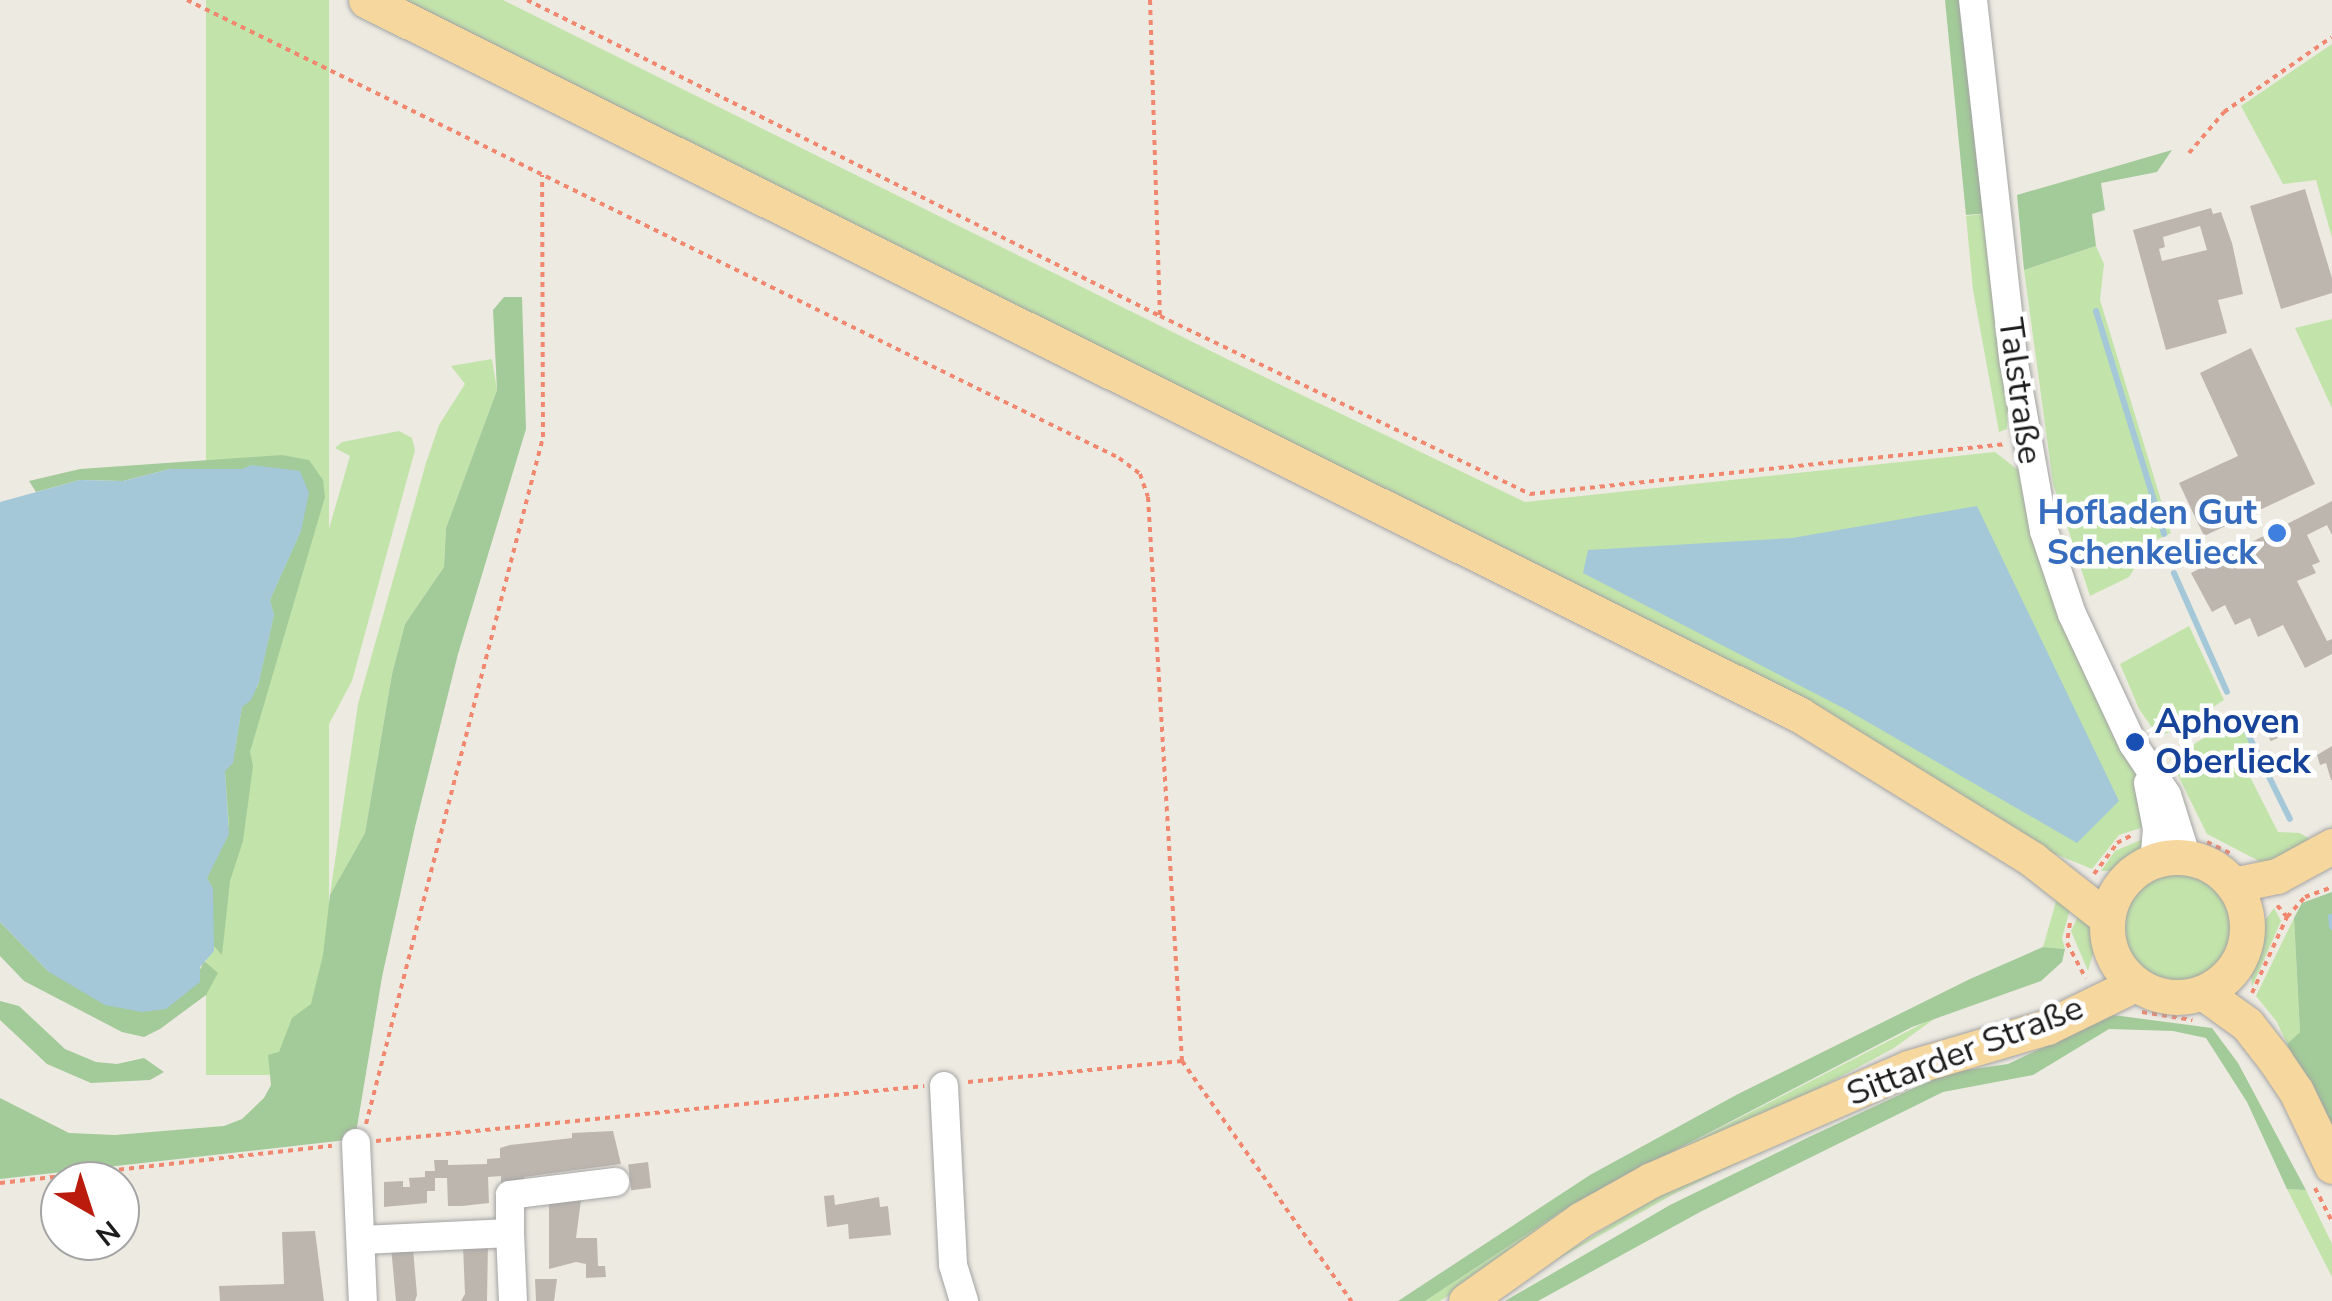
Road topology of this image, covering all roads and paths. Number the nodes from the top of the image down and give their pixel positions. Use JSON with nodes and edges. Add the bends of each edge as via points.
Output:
{"nodes":[{"id":1,"x":187,"y":0,"type":"edge"},
{"id":2,"x":366,"y":0,"type":"edge"},
{"id":3,"x":528,"y":0,"type":"edge"},
{"id":4,"x":1150,"y":0,"type":"edge"},
{"id":5,"x":1973,"y":0,"type":"edge"},
{"id":6,"x":2332,"y":37,"type":"edge"},
{"id":7,"x":2188,"y":153,"type":"dead end"},
{"id":8,"x":542,"y":175,"type":"junction"},
{"id":9,"x":1160,"y":316,"type":"junction"},
{"id":10,"x":2026,"y":442,"type":"junction"},
{"id":11,"x":2332,"y":846,"type":"edge"},
{"id":12,"x":2181,"y":851,"type":"junction"},
{"id":13,"x":2032,"y":859,"type":"junction"},
{"id":14,"x":2332,"y":867,"type":"edge"},
{"id":15,"x":2121,"y":885,"type":"junction"},
{"id":16,"x":2332,"y":887,"type":"edge"},
{"id":17,"x":2260,"y":901,"type":"junction"},
{"id":18,"x":2107,"y":918,"type":"junction"},
{"id":19,"x":2112,"y":956,"type":"junction"},
{"id":20,"x":2230,"y":992,"type":"junction"},
{"id":21,"x":2132,"y":997,"type":"junction"},
{"id":22,"x":1182,"y":1061,"type":"junction"},
{"id":23,"x":944,"y":1086,"type":"junction"},
{"id":24,"x":1793,"y":1115,"type":"junction"},
{"id":25,"x":359,"y":1143,"type":"junction"},
{"id":26,"x":2323,"y":1176,"type":"edge"},
{"id":27,"x":615,"y":1182,"type":"dead end"},
{"id":28,"x":0,"y":1183,"type":"edge"},
{"id":29,"x":2332,"y":1221,"type":"edge"},
{"id":30,"x":510,"y":1233,"type":"junction"},
{"id":31,"x":362,"y":1240,"type":"junction"},
{"id":32,"x":364,"y":1301,"type":"edge"},
{"id":33,"x":513,"y":1301,"type":"edge"},
{"id":34,"x":964,"y":1301,"type":"edge"},
{"id":35,"x":1351,"y":1301,"type":"edge"},
{"id":36,"x":1466,"y":1301,"type":"edge"}],
"edges":[{"from":1,"to":8,"type":"path"},
{"from":2,"to":13,"type":"main road","via":[[1800,714]]},
{"from":3,"to":9,"type":"path"},
{"from":4,"to":9,"type":"path"},
{"from":5,"to":10,"type":"street","name":"Talstraße"},
{"from":6,"to":7,"type":"path","via":[[2224,112]]},
{"from":8,"to":22,"type":"path","via":[[1140,474],[1148,498]]},
{"from":8,"to":25,"type":"path","via":[[543,438]]},
{"from":9,"to":10,"type":"path","via":[[1530,494]]},
{"from":10,"to":12,"type":"street","name":"Talstraße","via":[[2064,592],[2143,762],[2167,795]]},
{"from":11,"to":17,"type":"main road"},
{"from":12,"to":15,"type":"main road"},
{"from":12,"to":17,"type":"main road"},
{"from":12,"to":17,"type":"path","via":[[2208,844],[2258,865]]},
{"from":13,"to":15,"type":"main road"},
{"from":13,"to":18,"type":"main road"},
{"from":14,"to":17,"type":"main road"},
{"from":15,"to":18,"type":"main road"},
{"from":16,"to":17,"type":"path"},
{"from":17,"to":20,"type":"main road"},
{"from":17,"to":20,"type":"path","via":[[2259,987]]},
{"from":18,"to":19,"type":"main road"},
{"from":19,"to":21,"type":"main road"},
{"from":19,"to":24,"type":"main road","name":"Sittarder Straße","via":[[2089,982],[2052,1004],[1907,1048]]},
{"from":20,"to":21,"type":"main road"},
{"from":20,"to":21,"type":"path","via":[[2219,1023]]},
{"from":20,"to":26,"type":"main road","via":[[2296,1091]]},
{"from":21,"to":24,"type":"main road","name":"Sittarder Straße","via":[[1936,1057]]},
{"from":22,"to":23,"type":"path"},
{"from":22,"to":35,"type":"path"},
{"from":23,"to":25,"type":"path"},
{"from":23,"to":34,"type":"street","via":[[953,1264]]},
{"from":24,"to":36,"type":"main road","name":"Sittarder Straße","via":[[1580,1220]]},
{"from":25,"to":28,"type":"path"},
{"from":25,"to":31,"type":"street"},
{"from":26,"to":29,"type":"path"},
{"from":27,"to":30,"type":"street","via":[[510,1195]]},
{"from":30,"to":31,"type":"street"},
{"from":30,"to":33,"type":"street"},
{"from":31,"to":32,"type":"street"}]}
